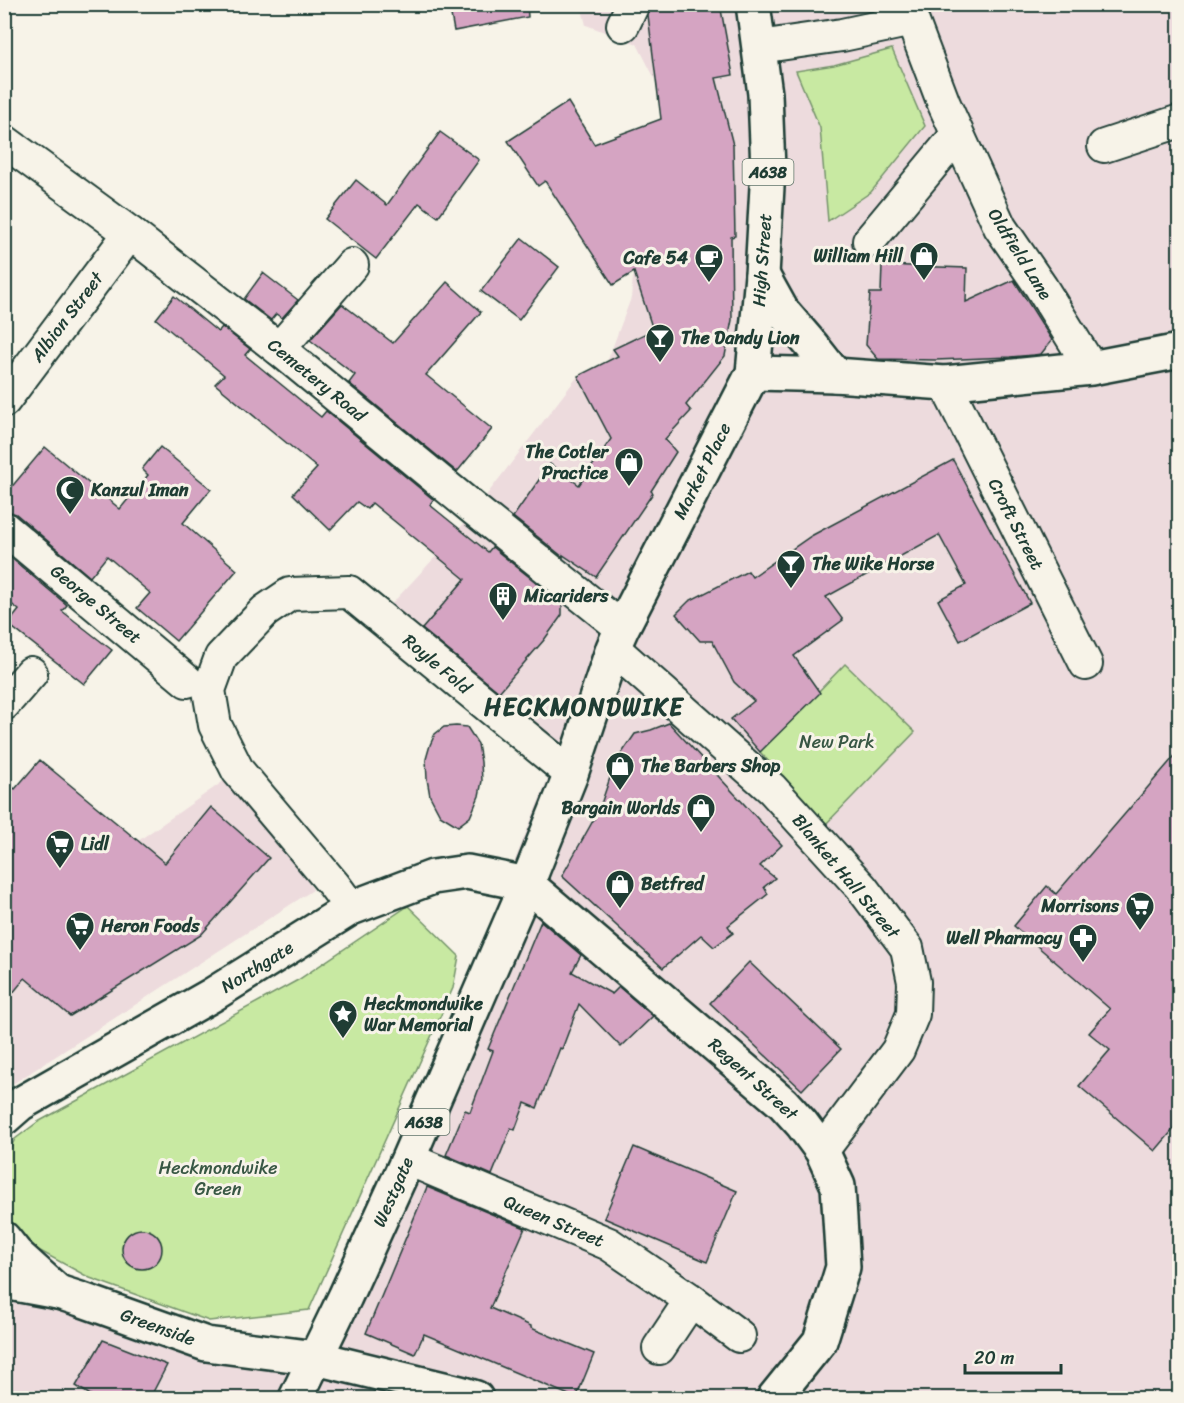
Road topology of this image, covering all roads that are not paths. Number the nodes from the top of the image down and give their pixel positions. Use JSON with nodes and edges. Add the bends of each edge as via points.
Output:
{"nodes":[{"id":1,"x":753,"y":4,"type":"edge"},
{"id":2,"x":909,"y":12,"type":"edge"},
{"id":3,"x":759,"y":47,"type":"junction"},
{"id":4,"x":1179,"y":121,"type":"edge"},
{"id":5,"x":957,"y":135,"type":"junction"},
{"id":6,"x":4,"y":141,"type":"edge"},
{"id":7,"x":1104,"y":146,"type":"dead end"},
{"id":8,"x":130,"y":233,"type":"junction"},
{"id":9,"x":869,"y":242,"type":"dead end"},
{"id":10,"x":352,"y":265,"type":"dead end"},
{"id":11,"x":762,"y":275,"type":"junction"},
{"id":12,"x":279,"y":349,"type":"junction"},
{"id":13,"x":1179,"y":351,"type":"edge"},
{"id":14,"x":1091,"y":368,"type":"junction"},
{"id":15,"x":753,"y":373,"type":"junction"},
{"id":16,"x":835,"y":375,"type":"junction"},
{"id":17,"x":945,"y":383,"type":"junction"},
{"id":18,"x":4,"y":401,"type":"edge"},
{"id":19,"x":4,"y":528,"type":"edge"},
{"id":20,"x":618,"y":638,"type":"junction"},
{"id":21,"x":1086,"y":664,"type":"dead end"},
{"id":22,"x":31,"y":673,"type":"dead end"},
{"id":23,"x":187,"y":681,"type":"dead end"},
{"id":24,"x":4,"y":704,"type":"edge"},
{"id":25,"x":571,"y":774,"type":"junction"},
{"id":26,"x":527,"y":884,"type":"junction"},
{"id":27,"x":351,"y":908,"type":"junction"},
{"id":28,"x":4,"y":1118,"type":"edge"},
{"id":29,"x":822,"y":1151,"type":"junction"},
{"id":30,"x":408,"y":1159,"type":"junction"},
{"id":31,"x":4,"y":1239,"type":"edge"},
{"id":32,"x":4,"y":1281,"type":"edge"},
{"id":33,"x":58,"y":1292,"type":"junction"},
{"id":34,"x":691,"y":1300,"type":"junction"},
{"id":35,"x":739,"y":1336,"type":"dead end"},
{"id":36,"x":659,"y":1348,"type":"dead end"},
{"id":37,"x":316,"y":1358,"type":"junction"},
{"id":38,"x":296,"y":1398,"type":"edge"},
{"id":39,"x":476,"y":1398,"type":"edge"},
{"id":40,"x":774,"y":1398,"type":"edge"}],
"edges":[{"from":1,"to":3,"type":"main road","name":"High Street","number":"A638"},
{"from":2,"to":3,"type":"street","name":"Oldfield Lane","via":[[842,35]]},
{"from":2,"to":5,"type":"street","name":"Oldfield Lane"},
{"from":3,"to":11,"type":"main road","name":"High Street","number":"A638","via":[[768,169]]},
{"from":4,"to":7,"type":"street"},
{"from":5,"to":9,"type":"street"},
{"from":5,"to":14,"type":"street","name":"Oldfield Lane","via":[[1000,227]]},
{"from":6,"to":8,"type":"street","name":"Cemetery Road"},
{"from":8,"to":12,"type":"street","name":"Cemetery Road"},
{"from":8,"to":18,"type":"street","name":"Albion Street"},
{"from":10,"to":12,"type":"street"},
{"from":11,"to":15,"type":"main road","name":"High Street","number":"A638"},
{"from":11,"to":16,"type":"main road","via":[[782,311]]},
{"from":12,"to":20,"type":"street","name":"Cemetery Road","via":[[484,518]]},
{"from":13,"to":14,"type":"main road"},
{"from":14,"to":17,"type":"main road"},
{"from":15,"to":16,"type":"main road"},
{"from":15,"to":20,"type":"main road","name":"Market Place","number":"A638"},
{"from":16,"to":17,"type":"main road"},
{"from":17,"to":21,"type":"street","name":"Croft Street"},
{"from":19,"to":23,"type":"street","name":"George Street"},
{"from":20,"to":25,"type":"main road","name":"Market Place","number":"A638"},
{"from":20,"to":29,"type":"street","name":"Blanket Hall Street","via":[[772,789],[862,888],[907,948],[914,982],[913,1014],[898,1050]]},
{"from":22,"to":24,"type":"street"},
{"from":25,"to":26,"type":"main road","name":"Market Place","number":"A638"},
{"from":25,"to":27,"type":"street","name":"Royle Fold","via":[[349,592],[290,594],[265,611],[221,657],[209,690],[215,725],[238,771]]},
{"from":26,"to":27,"type":"main road","name":"Northgate","via":[[467,872],[433,877]]},
{"from":26,"to":29,"type":"main road","name":"Regent Street","via":[[783,1103]]},
{"from":26,"to":30,"type":"main road","name":"Westgate","number":"A638"},
{"from":27,"to":28,"type":"main road","name":"Northgate","via":[[212,995],[20,1104]]},
{"from":29,"to":40,"type":"main road","name":"Regent Street","via":[[838,1186],[843,1267],[820,1341]]},
{"from":30,"to":34,"type":"street","name":"Queen Street","via":[[609,1244]]},
{"from":30,"to":37,"type":"main road","name":"Westgate","number":"A638"},
{"from":31,"to":33,"type":"main road"},
{"from":32,"to":33,"type":"main road","name":"Greenside"},
{"from":33,"to":37,"type":"main road","name":"Greenside","via":[[206,1344]]},
{"from":34,"to":35,"type":"street","name":"Queen Street"},
{"from":34,"to":36,"type":"street"},
{"from":37,"to":38,"type":"main road","name":"Westgate","number":"A638"},
{"from":37,"to":39,"type":"main road","name":"Greenside"}]}
